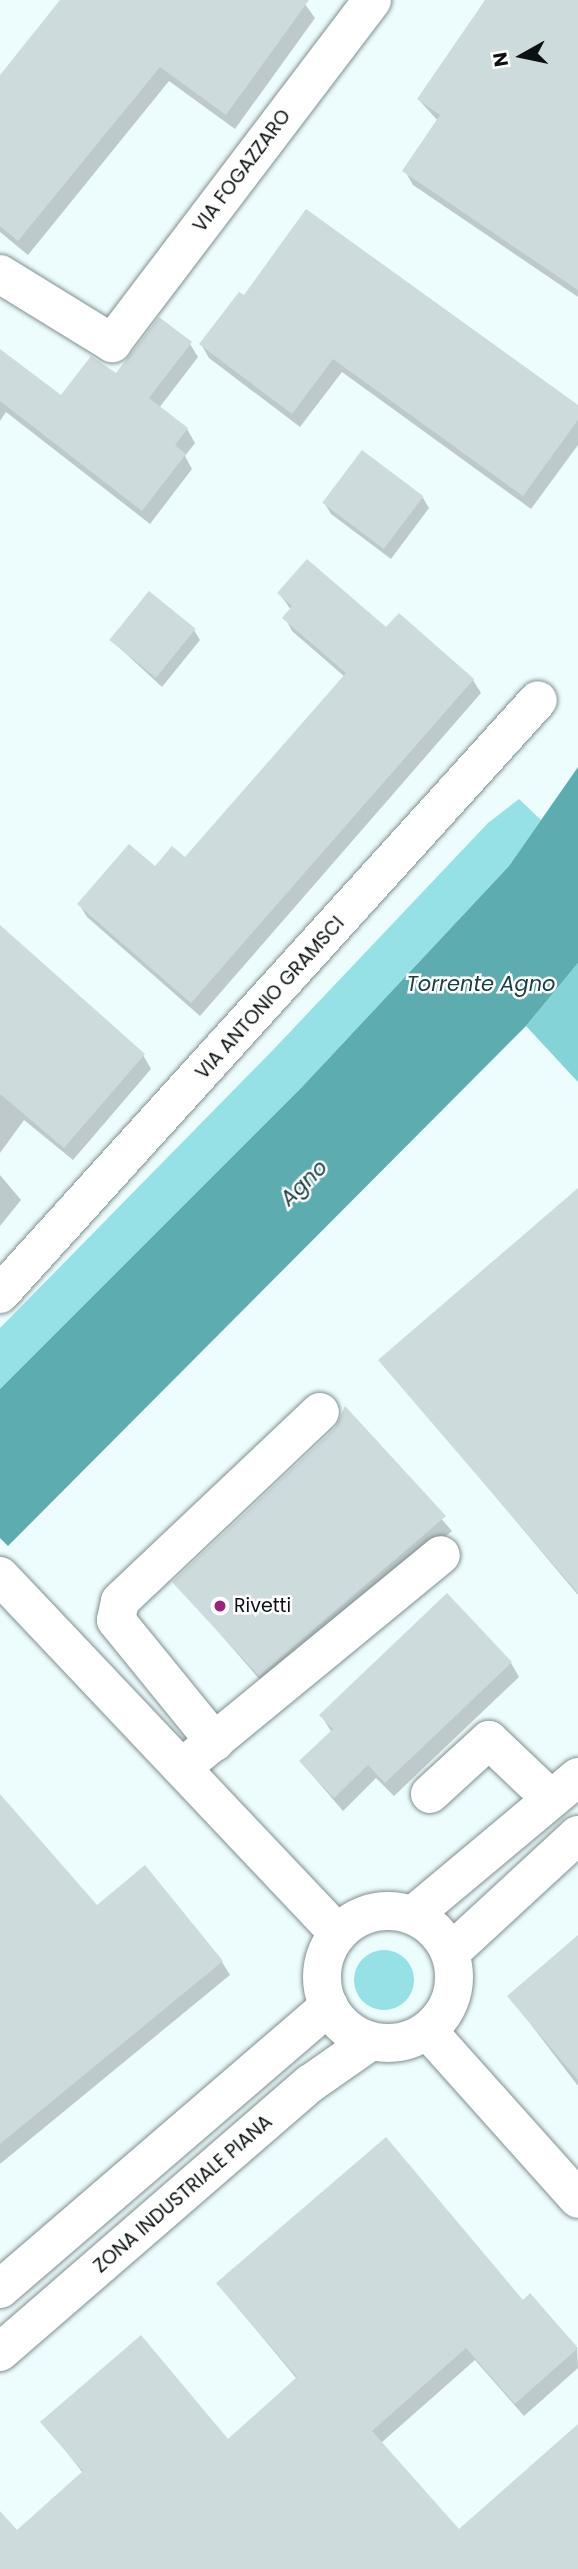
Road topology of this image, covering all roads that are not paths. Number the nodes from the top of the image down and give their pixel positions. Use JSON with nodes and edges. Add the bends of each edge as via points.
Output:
{"nodes":[{"id":1,"x":372,"y":0,"type":"edge"},
{"id":2,"x":0,"y":274,"type":"edge"},
{"id":3,"x":538,"y":700,"type":"dead end"},
{"id":4,"x":0,"y":1294,"type":"edge"},
{"id":5,"x":320,"y":1412,"type":"dead end"},
{"id":6,"x":441,"y":1555,"type":"dead end"},
{"id":7,"x":0,"y":1576,"type":"edge"},
{"id":8,"x":215,"y":1742,"type":"junction"},
{"id":9,"x":183,"y":1767,"type":"junction"},
{"id":10,"x":565,"y":1788,"type":"edge"},
{"id":11,"x":430,"y":1794,"type":"dead end"},
{"id":12,"x":578,"y":1835,"type":"edge"},
{"id":13,"x":413,"y":1915,"type":"junction"},
{"id":14,"x":338,"y":1933,"type":"junction"},
{"id":15,"x":450,"y":1953,"type":"junction"},
{"id":16,"x":329,"y":2006,"type":"junction"},
{"id":17,"x":428,"y":2031,"type":"junction"},
{"id":18,"x":371,"y":2041,"type":"junction"},
{"id":19,"x":578,"y":2199,"type":"edge"},
{"id":20,"x":0,"y":2289,"type":"edge"},
{"id":21,"x":0,"y":2352,"type":"edge"}],
"edges":[{"from":1,"to":2,"type":"main road","name":"VIA FOGAZZARO","via":[[112,343]]},
{"from":3,"to":4,"type":"main road","name":"VIA ANTONIO GRAMSCI"},
{"from":5,"to":8,"type":"main road","via":[[120,1601],[116,1620]]},
{"from":6,"to":8,"type":"main road"},
{"from":7,"to":9,"type":"main road"},
{"from":8,"to":9,"type":"main road"},
{"from":9,"to":14,"type":"main road"},
{"from":10,"to":11,"type":"main road","via":[[489,1740]]},
{"from":10,"to":13,"type":"main road"},
{"from":12,"to":15,"type":"main road"},
{"from":13,"to":14,"type":"main road","via":[[392,1910],[370,1913]]},
{"from":13,"to":15,"type":"main road","via":[[429,1924]]},
{"from":14,"to":16,"type":"main road","via":[[322,1971]]},
{"from":15,"to":17,"type":"main road","via":[[454,1975],[451,1998]]},
{"from":16,"to":18,"type":"main road","via":[[339,2021]]},
{"from":16,"to":20,"type":"main road"},
{"from":17,"to":18,"type":"main road","via":[[407,2041]]},
{"from":17,"to":19,"type":"main road"},
{"from":18,"to":21,"type":"main road","name":"ZONA INDUSTRIALE PIANA","via":[[311,2083]]}]}
